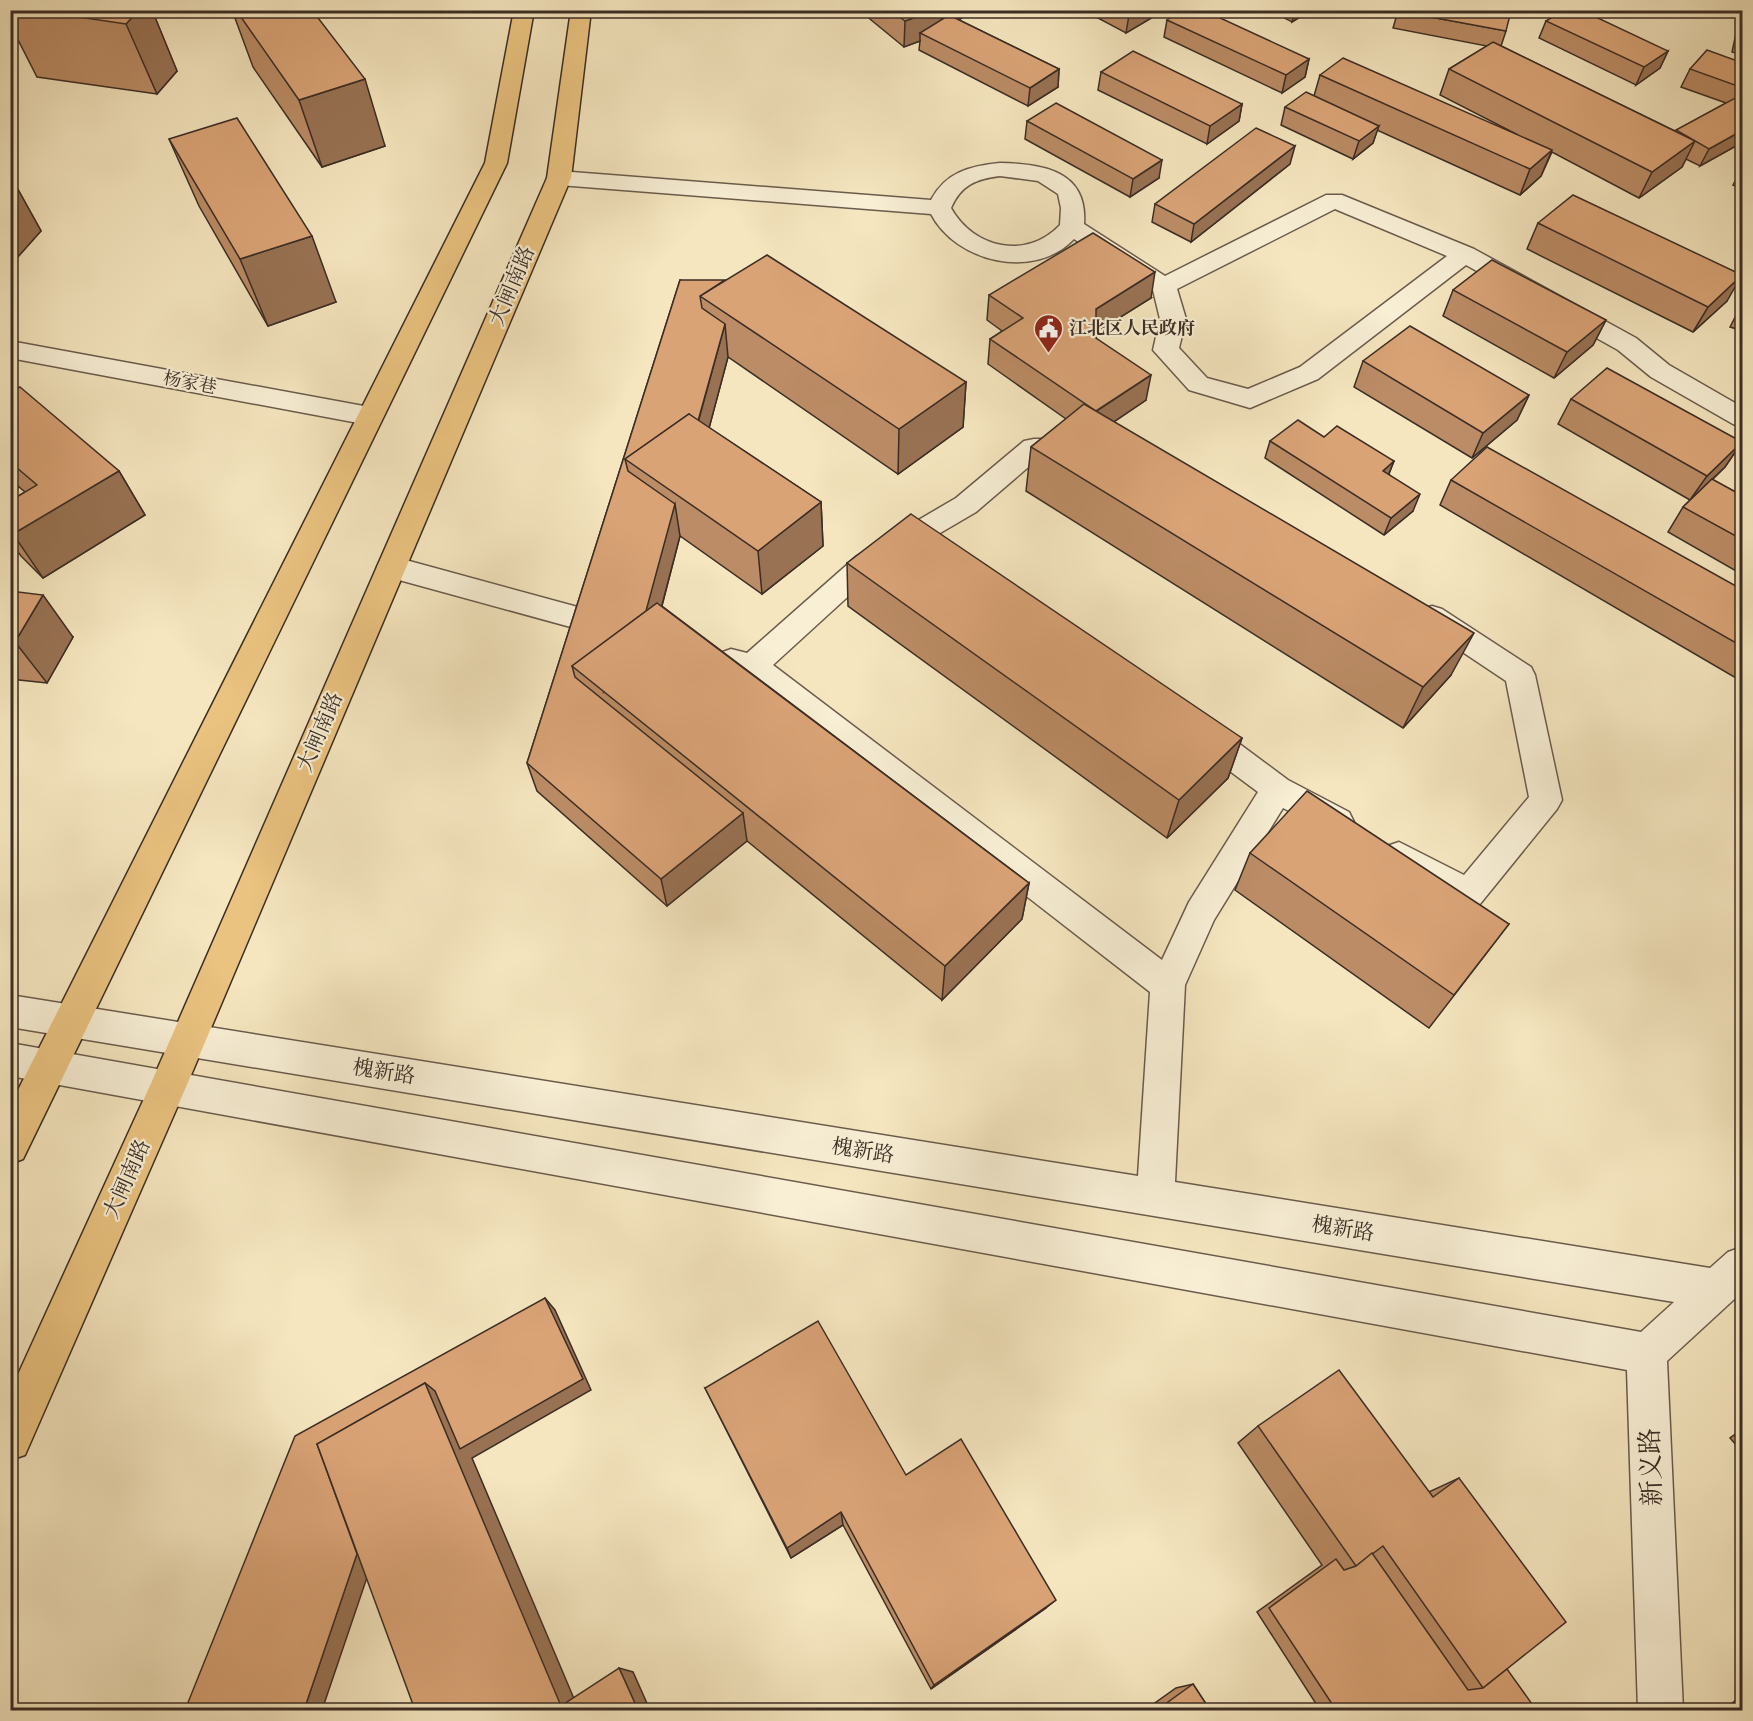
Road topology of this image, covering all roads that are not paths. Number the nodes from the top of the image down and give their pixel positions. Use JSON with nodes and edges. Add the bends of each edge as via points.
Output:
{"nodes":[{"id":1,"x":524,"y":10,"type":"edge"},
{"id":2,"x":581,"y":10,"type":"edge"},
{"id":3,"x":559,"y":178,"type":"junction"},
{"id":4,"x":939,"y":208,"type":"junction"},
{"id":5,"x":1072,"y":226,"type":"junction"},
{"id":6,"x":1465,"y":254,"type":"junction"},
{"id":7,"x":1164,"y":286,"type":"junction"},
{"id":8,"x":10,"y":349,"type":"edge"},
{"id":9,"x":369,"y":416,"type":"junction"},
{"id":10,"x":1743,"y":418,"type":"edge"},
{"id":11,"x":1100,"y":448,"type":"edge"},
{"id":12,"x":924,"y":530,"type":"junction"},
{"id":13,"x":953,"y":550,"type":"edge"},
{"id":14,"x":391,"y":567,"type":"junction"},
{"id":15,"x":1405,"y":599,"type":"edge"},
{"id":16,"x":651,"y":639,"type":"edge"},
{"id":17,"x":707,"y":654,"type":"edge"},
{"id":18,"x":752,"y":666,"type":"junction"},
{"id":19,"x":1172,"y":712,"type":"edge"},
{"id":20,"x":1277,"y":789,"type":"junction"},
{"id":21,"x":1168,"y":985,"type":"junction"},
{"id":22,"x":10,"y":1011,"type":"edge"},
{"id":23,"x":70,"y":1021,"type":"junction"},
{"id":24,"x":189,"y":1040,"type":"junction"},
{"id":25,"x":10,"y":1059,"type":"edge"},
{"id":26,"x":50,"y":1066,"type":"junction"},
{"id":27,"x":168,"y":1087,"type":"junction"},
{"id":28,"x":10,"y":1146,"type":"edge"},
{"id":29,"x":1155,"y":1198,"type":"junction"},
{"id":30,"x":1729,"y":1278,"type":"edge"},
{"id":31,"x":1647,"y":1353,"type":"junction"},
{"id":32,"x":10,"y":1440,"type":"edge"},
{"id":33,"x":1661,"y":1710,"type":"edge"}],
"edges":[{"from":1,"to":9,"type":"main road","via":[[496,163]]},
{"from":2,"to":3,"type":"main road","name":"大闸南路"},
{"from":3,"to":4,"type":"street"},
{"from":3,"to":14,"type":"main road","name":"大闸南路"},
{"from":4,"to":5,"type":"street","via":[[945,224],[960,238],[983,249],[1007,254],[1048,247],[1065,237]]},
{"from":4,"to":5,"type":"street","via":[[946,193],[961,179],[982,171],[1013,169],[1048,178],[1067,190],[1074,207]]},
{"from":5,"to":7,"type":"street"},
{"from":6,"to":7,"type":"street","via":[[1334,200]]},
{"from":6,"to":7,"type":"street","via":[[1309,373],[1250,399],[1198,384],[1166,350],[1173,319]]},
{"from":6,"to":10,"type":"street","via":[[1627,344],[1660,371]]},
{"from":8,"to":9,"type":"street","name":"杨家巷"},
{"from":9,"to":23,"type":"main road"},
{"from":11,"to":12,"type":"street","via":[[1034,448],[966,505]]},
{"from":12,"to":13,"type":"street"},
{"from":12,"to":18,"type":"street","via":[[867,563]]},
{"from":14,"to":16,"type":"street"},
{"from":14,"to":24,"type":"main road","name":"大闸南路"},
{"from":15,"to":20,"type":"street","via":[[1520,675],[1546,800],[1468,894]]},
{"from":17,"to":18,"type":"street"},
{"from":18,"to":21,"type":"street"},
{"from":19,"to":20,"type":"street"},
{"from":20,"to":21,"type":"street","via":[[1201,912]]},
{"from":21,"to":29,"type":"street"},
{"from":22,"to":23,"type":"street","name":"槐新路"},
{"from":23,"to":24,"type":"street","name":"槐新路"},
{"from":23,"to":26,"type":"main road"},
{"from":24,"to":27,"type":"main road","name":"大闸南路"},
{"from":24,"to":29,"type":"street","name":"槐新路"},
{"from":25,"to":26,"type":"street"},
{"from":26,"to":27,"type":"street"},
{"from":26,"to":28,"type":"main road"},
{"from":27,"to":31,"type":"street"},
{"from":27,"to":32,"type":"main road","name":"大闸南路"},
{"from":29,"to":30,"type":"street","name":"槐新路"},
{"from":30,"to":31,"type":"street"},
{"from":31,"to":33,"type":"street","name":"新义路"}]}
